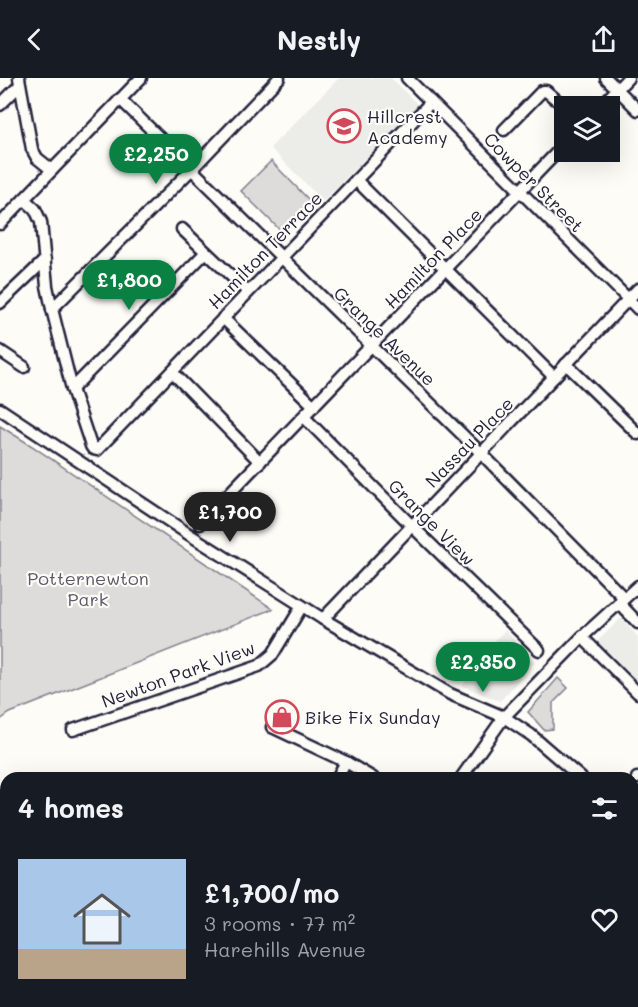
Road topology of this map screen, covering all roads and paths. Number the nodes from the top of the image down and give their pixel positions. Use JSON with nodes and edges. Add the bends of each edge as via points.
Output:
{"nodes":[{"id":1,"x":279,"y":78,"type":"edge"},
{"id":2,"x":407,"y":78,"type":"edge"},
{"id":3,"x":606,"y":78,"type":"edge"},
{"id":4,"x":628,"y":78,"type":"edge"},
{"id":5,"x":19,"y":81,"type":"edge"},
{"id":6,"x":134,"y":81,"type":"edge"},
{"id":7,"x":617,"y":89,"type":"junction"},
{"id":8,"x":610,"y":96,"type":"edge"},
{"id":9,"x":554,"y":97,"type":"edge"},
{"id":10,"x":120,"y":99,"type":"junction"},
{"id":11,"x":431,"y":102,"type":"junction"},
{"id":12,"x":0,"y":105,"type":"edge"},
{"id":13,"x":638,"y":110,"type":"edge"},
{"id":14,"x":504,"y":130,"type":"dead end"},
{"id":15,"x":554,"y":155,"type":"edge"},
{"id":16,"x":192,"y":169,"type":"junction"},
{"id":17,"x":52,"y":170,"type":"junction"},
{"id":18,"x":356,"y":180,"type":"junction"},
{"id":19,"x":520,"y":191,"type":"junction"},
{"id":20,"x":24,"y":198,"type":"junction"},
{"id":21,"x":0,"y":224,"type":"edge"},
{"id":22,"x":182,"y":229,"type":"dead end"},
{"id":23,"x":206,"y":252,"type":"junction"},
{"id":24,"x":282,"y":257,"type":"junction"},
{"id":25,"x":45,"y":260,"type":"junction"},
{"id":26,"x":445,"y":270,"type":"junction"},
{"id":27,"x":638,"y":289,"type":"edge"},
{"id":28,"x":248,"y":292,"type":"junction"},
{"id":29,"x":628,"y":299,"type":"junction"},
{"id":30,"x":0,"y":303,"type":"edge"},
{"id":31,"x":52,"y":309,"type":"junction"},
{"id":32,"x":638,"y":309,"type":"edge"},
{"id":33,"x":223,"y":318,"type":"junction"},
{"id":34,"x":372,"y":346,"type":"junction"},
{"id":35,"x":0,"y":351,"type":"edge"},
{"id":36,"x":566,"y":364,"type":"junction"},
{"id":37,"x":24,"y":367,"type":"dead end"},
{"id":38,"x":172,"y":372,"type":"junction"},
{"id":39,"x":554,"y":377,"type":"junction"},
{"id":40,"x":72,"y":389,"type":"junction"},
{"id":41,"x":314,"y":406,"type":"junction"},
{"id":42,"x":0,"y":409,"type":"edge"},
{"id":43,"x":304,"y":417,"type":"junction"},
{"id":44,"x":638,"y":434,"type":"edge"},
{"id":45,"x":481,"y":453,"type":"junction"},
{"id":46,"x":260,"y":462,"type":"junction"},
{"id":47,"x":200,"y":524,"type":"dead end"},
{"id":48,"x":412,"y":526,"type":"junction"},
{"id":49,"x":638,"y":586,"type":"edge"},
{"id":50,"x":622,"y":600,"type":"junction"},
{"id":51,"x":302,"y":606,"type":"junction"},
{"id":52,"x":323,"y":619,"type":"junction"},
{"id":53,"x":638,"y":623,"type":"edge"},
{"id":54,"x":582,"y":637,"type":"junction"},
{"id":55,"x":538,"y":650,"type":"dead end"},
{"id":56,"x":638,"y":693,"type":"edge"},
{"id":57,"x":504,"y":717,"type":"junction"},
{"id":58,"x":272,"y":727,"type":"dead end"},
{"id":59,"x":73,"y":730,"type":"dead end"},
{"id":60,"x":346,"y":762,"type":"junction"},
{"id":61,"x":340,"y":772,"type":"edge"},
{"id":62,"x":363,"y":772,"type":"edge"},
{"id":63,"x":465,"y":772,"type":"edge"},
{"id":64,"x":574,"y":772,"type":"edge"}],
"edges":[{"from":1,"to":16,"type":"street"},
{"from":2,"to":11,"type":"street","name":"Cowper Street"},
{"from":3,"to":7,"type":"street"},
{"from":4,"to":7,"type":"street"},
{"from":5,"to":12,"type":"street"},
{"from":5,"to":17,"type":"street","via":[[32,149]]},
{"from":6,"to":10,"type":"street"},
{"from":7,"to":8,"type":"street"},
{"from":7,"to":13,"type":"street"},
{"from":9,"to":14,"type":"street","via":[[542,91]]},
{"from":10,"to":16,"type":"street","name":"Grange Avenue"},
{"from":10,"to":17,"type":"street"},
{"from":11,"to":18,"type":"street","name":"Hamilton Terrace"},
{"from":11,"to":19,"type":"street","name":"Cowper Street"},
{"from":15,"to":19,"type":"street","name":"Hamilton Place"},
{"from":16,"to":24,"type":"street","name":"Grange Avenue"},
{"from":16,"to":31,"type":"street"},
{"from":17,"to":20,"type":"street"},
{"from":18,"to":24,"type":"street","name":"Hamilton Terrace"},
{"from":18,"to":26,"type":"street"},
{"from":19,"to":26,"type":"street","name":"Hamilton Place"},
{"from":19,"to":29,"type":"street","name":"Cowper Street"},
{"from":20,"to":21,"type":"street"},
{"from":20,"to":25,"type":"street","via":[[39,216]]},
{"from":22,"to":23,"type":"street"},
{"from":23,"to":28,"type":"street"},
{"from":23,"to":40,"type":"street"},
{"from":24,"to":28,"type":"street","name":"Hamilton Terrace"},
{"from":24,"to":34,"type":"street","name":"Grange Avenue"},
{"from":25,"to":30,"type":"street"},
{"from":25,"to":31,"type":"street"},
{"from":26,"to":34,"type":"street","name":"Hamilton Place"},
{"from":26,"to":39,"type":"street"},
{"from":27,"to":29,"type":"street","name":"Nassau Place"},
{"from":28,"to":33,"type":"street","name":"Hamilton Terrace"},
{"from":29,"to":32,"type":"street","name":"Cowper Street"},
{"from":29,"to":36,"type":"street","name":"Nassau Place"},
{"from":31,"to":40,"type":"street"},
{"from":33,"to":38,"type":"street","name":"Hamilton Terrace"},
{"from":33,"to":41,"type":"street"},
{"from":34,"to":41,"type":"street","name":"Hamilton Place"},
{"from":34,"to":45,"type":"street","name":"Grange Avenue"},
{"from":35,"to":37,"type":"street"},
{"from":36,"to":39,"type":"street","name":"Nassau Place"},
{"from":36,"to":44,"type":"street"},
{"from":38,"to":40,"type":"street","name":"Hamilton Terrace","via":[[95,450]]},
{"from":38,"to":46,"type":"street"},
{"from":39,"to":45,"type":"street","name":"Nassau Place"},
{"from":41,"to":43,"type":"street","name":"Hamilton Place"},
{"from":42,"to":51,"type":"street"},
{"from":43,"to":46,"type":"street","name":"Hamilton Place"},
{"from":43,"to":48,"type":"street","name":"Grange View"},
{"from":45,"to":48,"type":"street","name":"Nassau Place"},
{"from":45,"to":50,"type":"street","name":"Grange Avenue"},
{"from":46,"to":47,"type":"street","name":"Hamilton Place"},
{"from":48,"to":52,"type":"street","name":"Nassau Place"},
{"from":48,"to":55,"type":"street","name":"Grange View"},
{"from":49,"to":50,"type":"street"},
{"from":50,"to":53,"type":"street","name":"Grange Avenue"},
{"from":50,"to":54,"type":"street"},
{"from":51,"to":52,"type":"street"},
{"from":51,"to":59,"type":"street","name":"Newton Park View","via":[[273,654],[259,666]]},
{"from":52,"to":57,"type":"street","via":[[450,694]]},
{"from":54,"to":56,"type":"street"},
{"from":54,"to":57,"type":"street"},
{"from":57,"to":63,"type":"street"},
{"from":57,"to":64,"type":"street"},
{"from":58,"to":60,"type":"street"},
{"from":60,"to":61,"type":"street"},
{"from":60,"to":62,"type":"street"}]}
